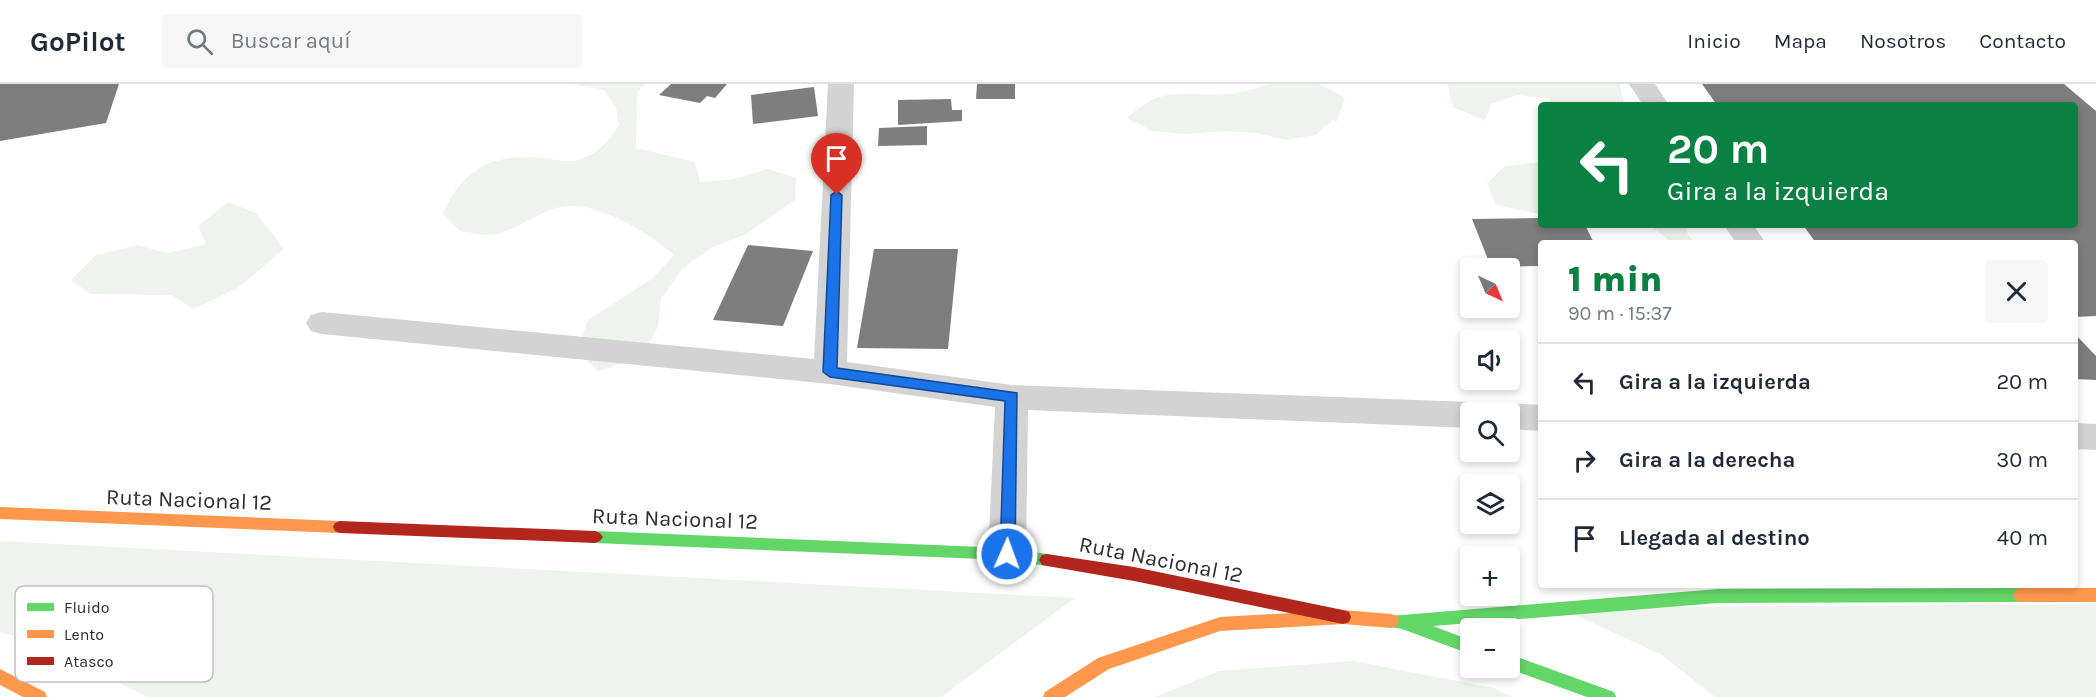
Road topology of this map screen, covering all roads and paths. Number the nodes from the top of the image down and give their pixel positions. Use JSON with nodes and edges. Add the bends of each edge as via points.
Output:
{"nodes":[{"id":1,"x":841,"y":84,"type":"edge"},
{"id":2,"x":1642,"y":84,"type":"edge"},
{"id":3,"x":1654,"y":102,"type":"edge"},
{"id":4,"x":322,"y":323,"type":"dead end"},
{"id":5,"x":830,"y":372,"type":"junction"},
{"id":6,"x":1012,"y":397,"type":"junction"},
{"id":7,"x":1460,"y":415,"type":"edge"},
{"id":8,"x":1520,"y":417,"type":"edge"},
{"id":9,"x":1538,"y":418,"type":"edge"},
{"id":10,"x":2078,"y":436,"type":"edge"},
{"id":11,"x":2096,"y":437,"type":"edge"},
{"id":12,"x":0,"y":513,"type":"edge"},
{"id":13,"x":1007,"y":554,"type":"junction"},
{"id":14,"x":2096,"y":595,"type":"edge"},
{"id":15,"x":1343,"y":617,"type":"junction"},
{"id":16,"x":1402,"y":622,"type":"junction"},
{"id":17,"x":1460,"y":643,"type":"edge"},
{"id":18,"x":1520,"y":665,"type":"edge"},
{"id":19,"x":0,"y":677,"type":"edge"},
{"id":20,"x":39,"y":697,"type":"edge"},
{"id":21,"x":1051,"y":697,"type":"edge"},
{"id":22,"x":1608,"y":697,"type":"edge"}],
"edges":[{"from":1,"to":5,"type":"street"},
{"from":2,"to":3,"type":"street"},
{"from":4,"to":5,"type":"street"},
{"from":5,"to":6,"type":"street"},
{"from":6,"to":7,"type":"street"},
{"from":6,"to":13,"type":"street"},
{"from":8,"to":9,"type":"street"},
{"from":10,"to":11,"type":"street"},
{"from":12,"to":13,"type":"main road","name":"Ruta Nacional 12"},
{"from":13,"to":15,"type":"main road","name":"Ruta Nacional 12","via":[[1134,574]]},
{"from":14,"to":16,"type":"main road","via":[[1718,596]]},
{"from":15,"to":16,"type":"main road"},
{"from":15,"to":21,"type":"main road","via":[[1220,624],[1104,663]]},
{"from":16,"to":17,"type":"main road"},
{"from":18,"to":22,"type":"main road"},
{"from":19,"to":20,"type":"main road"}]}
